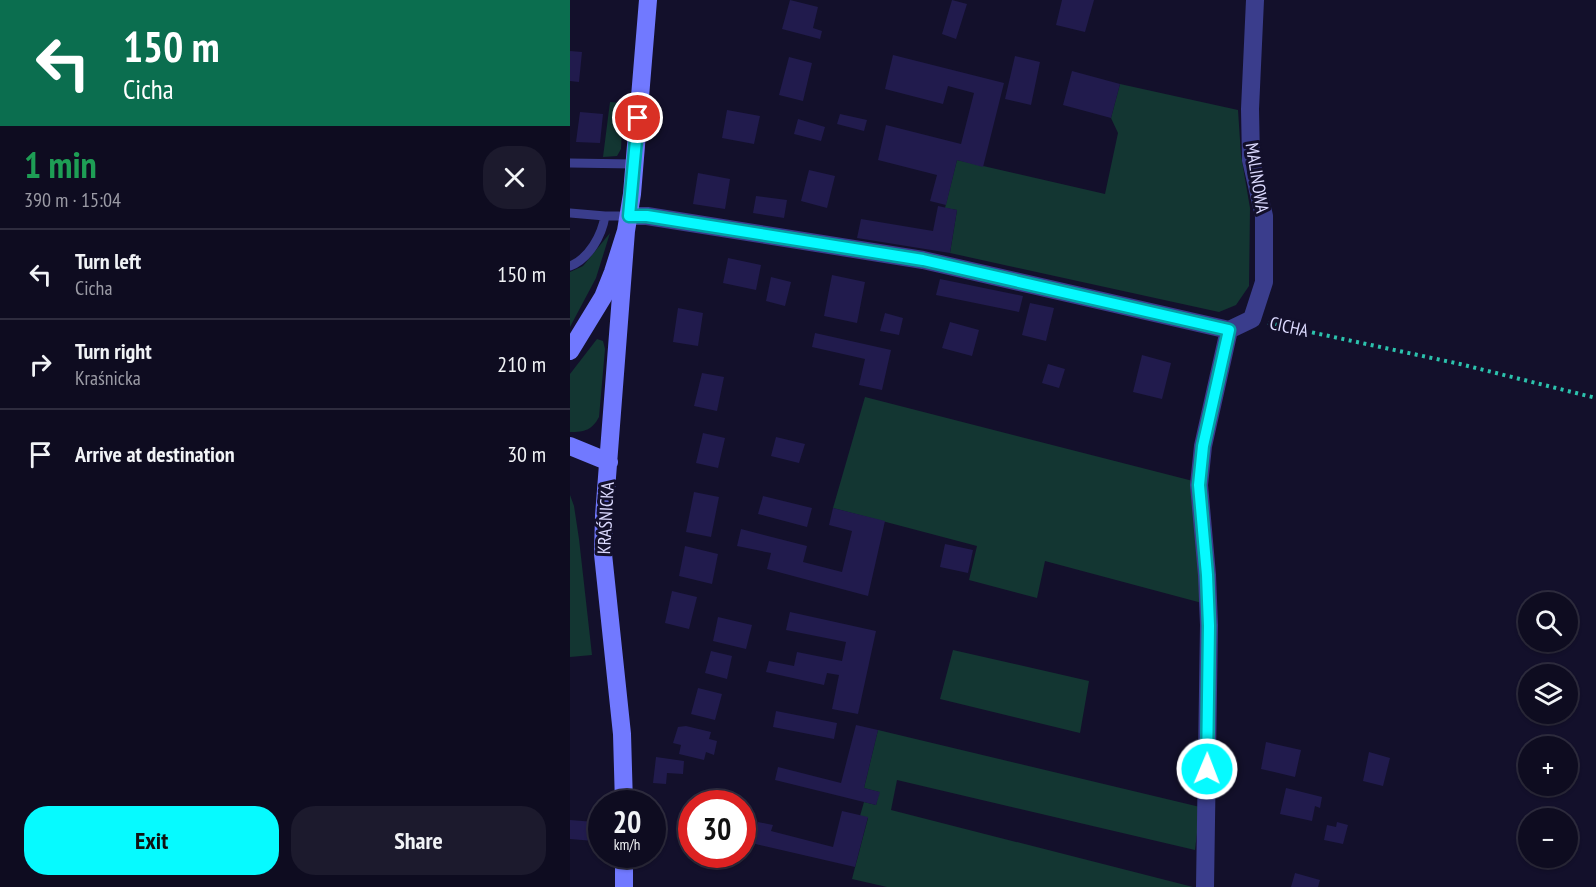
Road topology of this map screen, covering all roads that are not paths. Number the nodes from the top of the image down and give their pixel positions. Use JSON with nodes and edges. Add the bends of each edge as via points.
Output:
{"nodes":[{"id":1,"x":648,"y":0,"type":"edge"},
{"id":2,"x":1255,"y":0,"type":"edge"},
{"id":3,"x":570,"y":163,"type":"edge"},
{"id":4,"x":634,"y":164,"type":"junction"},
{"id":5,"x":570,"y":172,"type":"edge"},
{"id":6,"x":570,"y":213,"type":"edge"},
{"id":7,"x":605,"y":216,"type":"junction"},
{"id":8,"x":627,"y":224,"type":"junction"},
{"id":9,"x":570,"y":266,"type":"edge"},
{"id":10,"x":1252,"y":319,"type":"joint"},
{"id":11,"x":1229,"y":330,"type":"junction"},
{"id":12,"x":570,"y":351,"type":"edge"},
{"id":13,"x":570,"y":446,"type":"edge"},
{"id":14,"x":609,"y":462,"type":"junction"},
{"id":15,"x":624,"y":790,"type":"edge"},
{"id":16,"x":624,"y":868,"type":"edge"},
{"id":17,"x":624,"y":887,"type":"edge"},
{"id":18,"x":1205,"y":887,"type":"edge"}],
"edges":[{"from":1,"to":4,"type":"street","name":"KRAŚNICKA"},
{"from":2,"to":10,"type":"street","name":"MALINOWA","via":[[1251,160],[1264,216],[1264,282]]},
{"from":3,"to":4,"type":"lane"},
{"from":3,"to":5,"type":"lane"},
{"from":4,"to":8,"type":"street","name":"KRAŚNICKA"},
{"from":6,"to":7,"type":"lane"},
{"from":7,"to":8,"type":"lane"},
{"from":7,"to":9,"type":"lane","via":[[598,238],[579,262]]},
{"from":8,"to":11,"type":"street","via":[[647,216],[923,260]]},
{"from":8,"to":12,"type":"street","name":"KRAŚNICKA","via":[[603,297]]},
{"from":8,"to":14,"type":"street","name":"KRAŚNICKA"},
{"from":10,"to":11,"type":"street","name":"CICHA"},
{"from":11,"to":18,"type":"street","via":[[1203,446],[1199,485],[1209,626]]},
{"from":13,"to":14,"type":"street"},
{"from":14,"to":15,"type":"street","name":"KRAŚNICKA","via":[[603,554],[622,734]]},
{"from":16,"to":17,"type":"street"}]}
